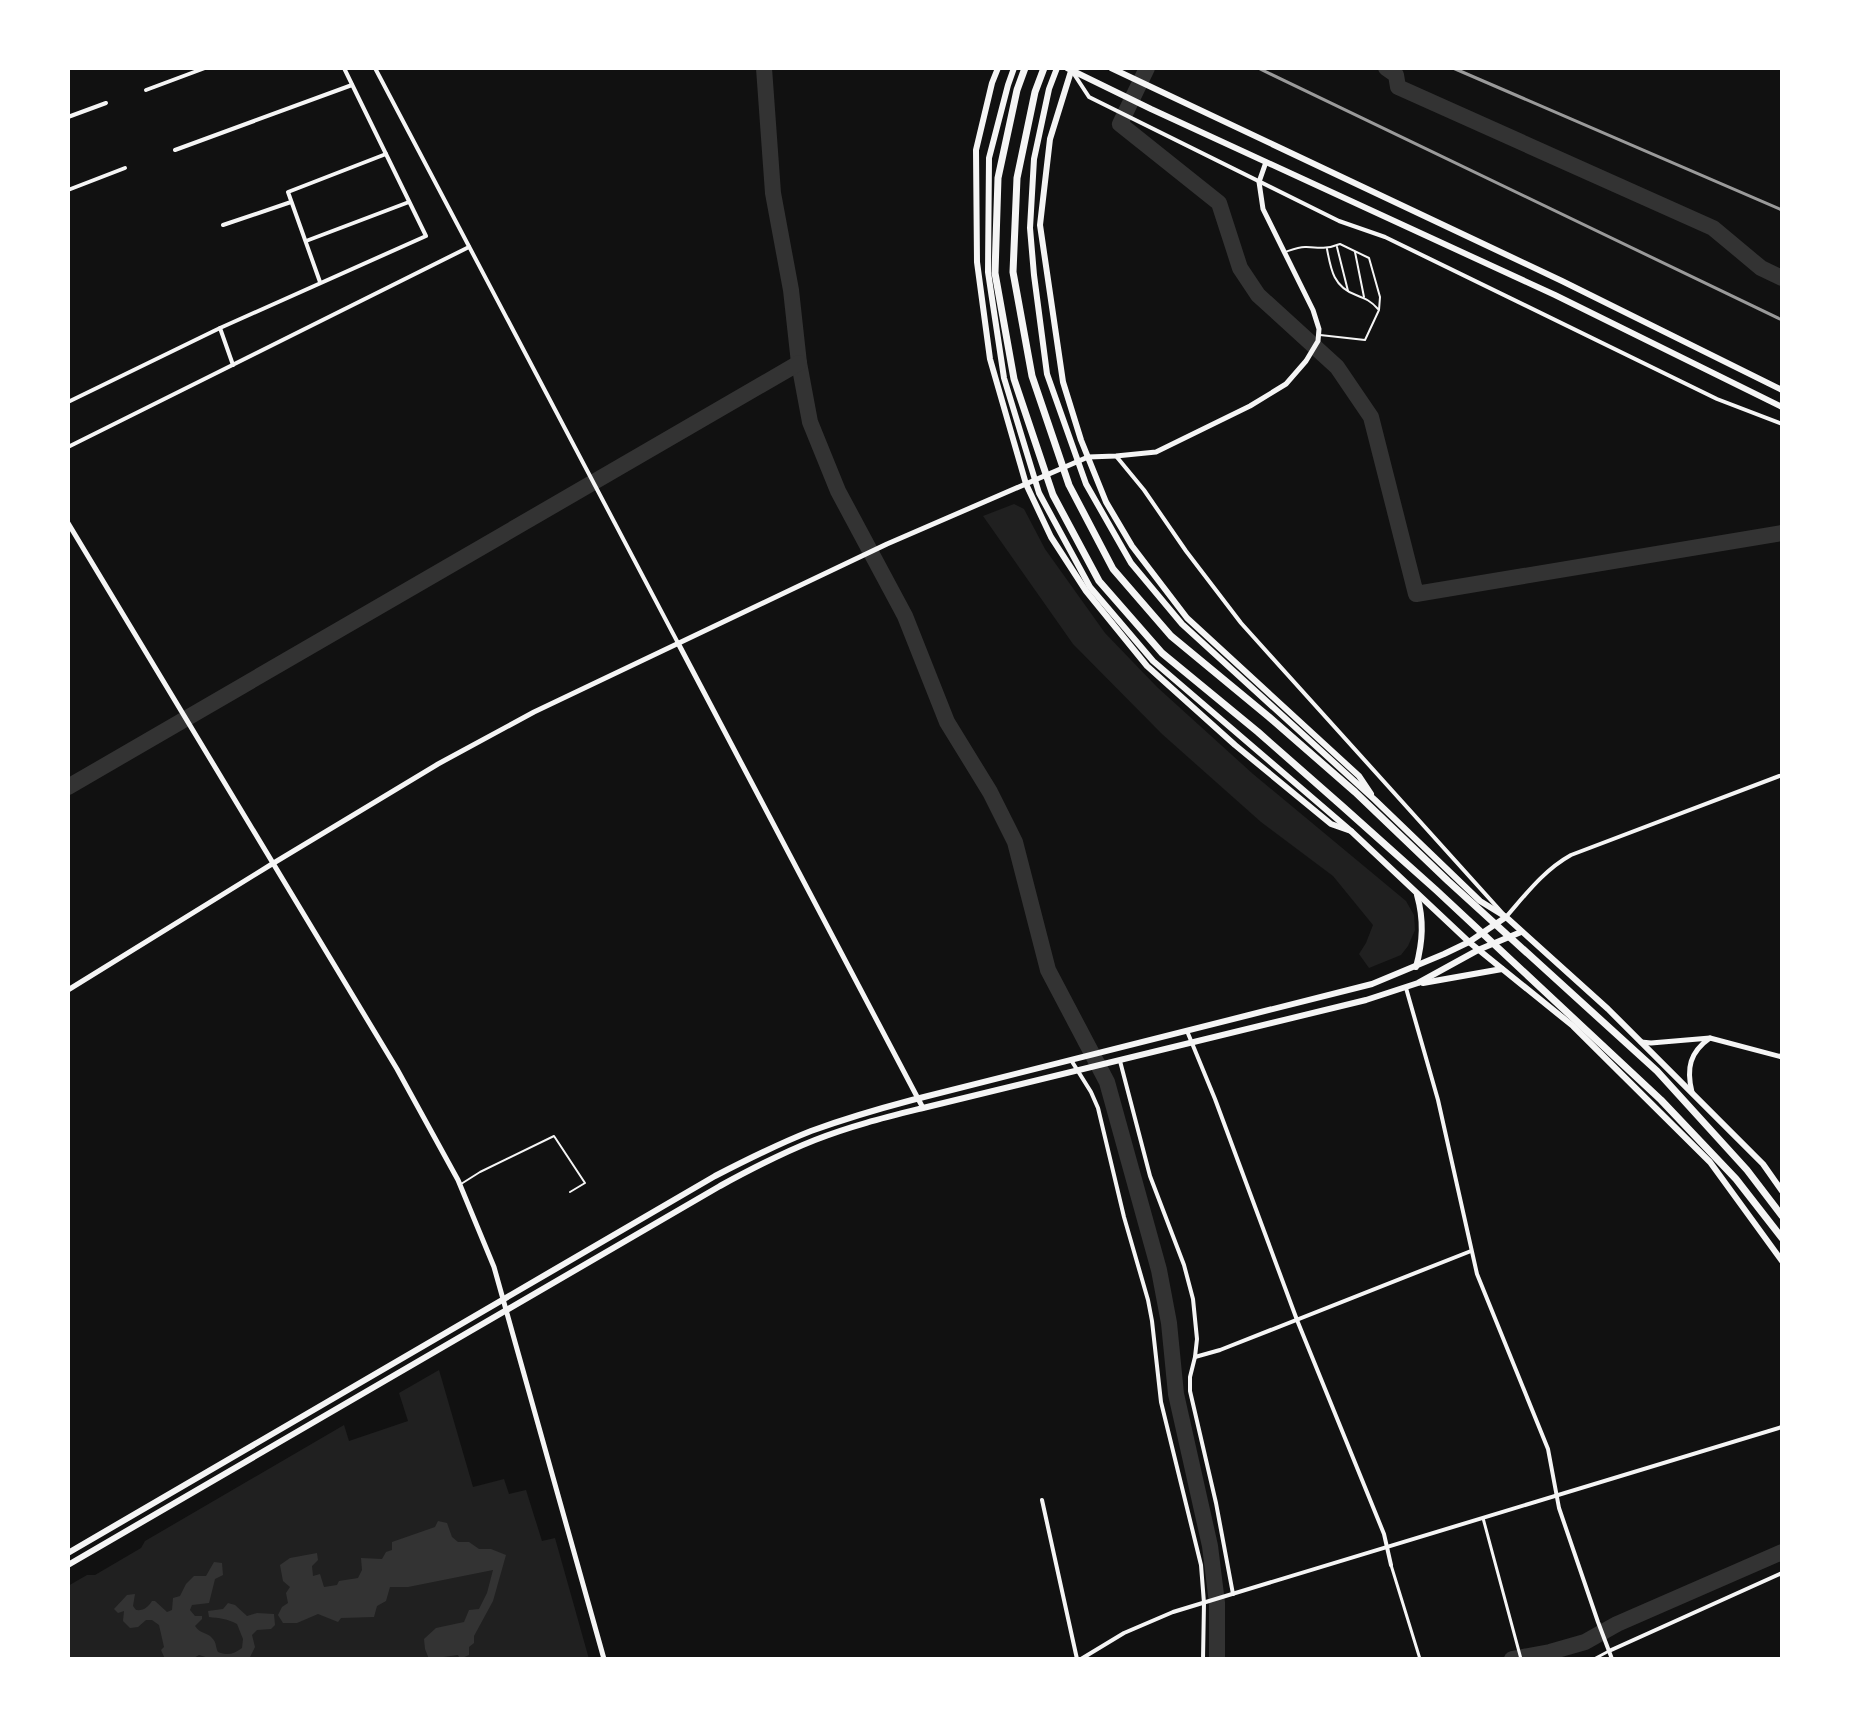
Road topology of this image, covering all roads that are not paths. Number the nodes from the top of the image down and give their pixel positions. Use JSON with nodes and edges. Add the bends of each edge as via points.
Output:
{"nodes":[{"id":1,"x":205,"y":68,"type":"edge"},
{"id":2,"x":344,"y":68,"type":"edge"},
{"id":3,"x":375,"y":68,"type":"edge"},
{"id":4,"x":998,"y":68,"type":"edge"},
{"id":5,"x":1014,"y":68,"type":"edge"},
{"id":6,"x":1025,"y":68,"type":"edge"},
{"id":7,"x":1044,"y":68,"type":"edge"},
{"id":8,"x":1057,"y":68,"type":"edge"},
{"id":9,"x":1111,"y":68,"type":"edge"},
{"id":10,"x":1070,"y":69,"type":"edge"},
{"id":11,"x":352,"y":85,"type":"junction"},
{"id":12,"x":146,"y":90,"type":"dead end"},
{"id":13,"x":106,"y":103,"type":"dead end"},
{"id":14,"x":68,"y":117,"type":"edge"},
{"id":15,"x":175,"y":150,"type":"dead end"},
{"id":16,"x":386,"y":154,"type":"junction"},
{"id":17,"x":1266,"y":162,"type":"junction"},
{"id":18,"x":125,"y":168,"type":"dead end"},
{"id":19,"x":1259,"y":182,"type":"junction"},
{"id":20,"x":68,"y":190,"type":"edge"},
{"id":21,"x":291,"y":202,"type":"junction"},
{"id":22,"x":409,"y":202,"type":"junction"},
{"id":23,"x":223,"y":225,"type":"dead end"},
{"id":24,"x":306,"y":241,"type":"junction"},
{"id":25,"x":1337,"y":246,"type":"junction"},
{"id":26,"x":469,"y":247,"type":"junction"},
{"id":27,"x":1327,"y":248,"type":"junction"},
{"id":28,"x":1354,"y":251,"type":"junction"},
{"id":29,"x":1285,"y":252,"type":"junction"},
{"id":30,"x":321,"y":283,"type":"junction"},
{"id":31,"x":1349,"y":292,"type":"junction"},
{"id":32,"x":1364,"y":298,"type":"junction"},
{"id":33,"x":1379,"y":310,"type":"junction"},
{"id":34,"x":220,"y":328,"type":"junction"},
{"id":35,"x":1318,"y":338,"type":"junction"},
{"id":36,"x":233,"y":365,"type":"junction"},
{"id":37,"x":1782,"y":390,"type":"edge"},
{"id":38,"x":68,"y":402,"type":"edge"},
{"id":39,"x":1782,"y":407,"type":"edge"},
{"id":40,"x":1782,"y":424,"type":"edge"},
{"id":41,"x":68,"y":447,"type":"edge"},
{"id":42,"x":1116,"y":456,"type":"junction"},
{"id":43,"x":1088,"y":457,"type":"junction"},
{"id":44,"x":1026,"y":484,"type":"junction"},
{"id":45,"x":68,"y":523,"type":"edge"},
{"id":46,"x":678,"y":643,"type":"junction"},
{"id":47,"x":1782,"y":775,"type":"edge"},
{"id":48,"x":1375,"y":800,"type":"junction"},
{"id":49,"x":1351,"y":831,"type":"junction"},
{"id":50,"x":272,"y":864,"type":"junction"},
{"id":51,"x":1415,"y":892,"type":"junction"},
{"id":52,"x":1506,"y":917,"type":"junction"},
{"id":53,"x":1521,"y":932,"type":"junction"},
{"id":54,"x":1469,"y":942,"type":"junction"},
{"id":55,"x":1478,"y":950,"type":"junction"},
{"id":56,"x":1416,"y":967,"type":"junction"},
{"id":57,"x":1502,"y":969,"type":"junction"},
{"id":58,"x":1418,"y":983,"type":"junction"},
{"id":59,"x":1406,"y":988,"type":"junction"},
{"id":60,"x":68,"y":990,"type":"edge"},
{"id":61,"x":1187,"y":1031,"type":"junction"},
{"id":62,"x":1710,"y":1038,"type":"junction"},
{"id":63,"x":1191,"y":1042,"type":"junction"},
{"id":64,"x":1641,"y":1042,"type":"junction"},
{"id":65,"x":1782,"y":1057,"type":"edge"},
{"id":66,"x":1071,"y":1060,"type":"junction"},
{"id":67,"x":1120,"y":1060,"type":"junction"},
{"id":68,"x":1078,"y":1070,"type":"junction"},
{"id":69,"x":1692,"y":1093,"type":"junction"},
{"id":70,"x":918,"y":1099,"type":"junction"},
{"id":71,"x":923,"y":1108,"type":"junction"},
{"id":72,"x":461,"y":1184,"type":"junction"},
{"id":73,"x":1782,"y":1191,"type":"edge"},
{"id":74,"x":570,"y":1192,"type":"dead end"},
{"id":75,"x":1782,"y":1216,"type":"edge"},
{"id":76,"x":1782,"y":1238,"type":"edge"},
{"id":77,"x":1471,"y":1251,"type":"junction"},
{"id":78,"x":1782,"y":1261,"type":"edge"},
{"id":79,"x":502,"y":1300,"type":"junction"},
{"id":80,"x":506,"y":1310,"type":"junction"},
{"id":81,"x":1297,"y":1320,"type":"junction"},
{"id":82,"x":1195,"y":1357,"type":"junction"},
{"id":83,"x":1782,"y":1427,"type":"edge"},
{"id":84,"x":1556,"y":1496,"type":"junction"},
{"id":85,"x":1042,"y":1500,"type":"dead end"},
{"id":86,"x":1483,"y":1518,"type":"junction"},
{"id":87,"x":1387,"y":1547,"type":"junction"},
{"id":88,"x":68,"y":1553,"type":"edge"},
{"id":89,"x":68,"y":1565,"type":"edge"},
{"id":90,"x":1391,"y":1565,"type":"joint"},
{"id":91,"x":1782,"y":1573,"type":"edge"},
{"id":92,"x":1233,"y":1594,"type":"junction"},
{"id":93,"x":1204,"y":1603,"type":"junction"},
{"id":94,"x":1609,"y":1651,"type":"junction"},
{"id":95,"x":1520,"y":1656,"type":"edge"},
{"id":96,"x":604,"y":1659,"type":"edge"},
{"id":97,"x":1079,"y":1659,"type":"edge"},
{"id":98,"x":1203,"y":1659,"type":"edge"},
{"id":99,"x":1420,"y":1659,"type":"edge"},
{"id":100,"x":1594,"y":1659,"type":"edge"},
{"id":101,"x":1612,"y":1659,"type":"edge"}],
"edges":[{"from":1,"to":12,"type":"street"},
{"from":2,"to":11,"type":"street"},
{"from":3,"to":26,"type":"street"},
{"from":4,"to":44,"type":"main road","via":[[976,150],[977,262],[990,359]]},
{"from":5,"to":49,"type":"main road","via":[[989,158],[988,272],[1004,378],[1039,493],[1090,587],[1153,661]]},
{"from":6,"to":76,"type":"highway","via":[[998,178],[995,273],[1014,379],[1053,495],[1099,581],[1162,653],[1365,827],[1661,1100],[1736,1179]]},
{"from":7,"to":75,"type":"highway","via":[[1017,178],[1013,272],[1032,376],[1069,485],[1113,569],[1171,636],[1355,792],[1657,1071]]},
{"from":8,"to":48,"type":"main road","via":[[1034,159],[1030,228],[1047,374],[1086,484],[1131,563],[1182,624]]},
{"from":9,"to":37,"type":"main road"},
{"from":10,"to":17,"type":"main road"},
{"from":10,"to":19,"type":"street","via":[[1089,97]]},
{"from":10,"to":43,"type":"main road","via":[[1050,139],[1040,225],[1063,382]]},
{"from":11,"to":15,"type":"street"},
{"from":11,"to":16,"type":"street"},
{"from":13,"to":14,"type":"street"},
{"from":16,"to":21,"type":"street","via":[[288,192]]},
{"from":16,"to":22,"type":"street"},
{"from":17,"to":19,"type":"street"},
{"from":17,"to":39,"type":"main road"},
{"from":18,"to":20,"type":"street"},
{"from":19,"to":29,"type":"street","via":[[1263,209]]},
{"from":19,"to":40,"type":"street","via":[[1385,237],[1717,399]]},
{"from":21,"to":23,"type":"street"},
{"from":21,"to":24,"type":"street"},
{"from":22,"to":24,"type":"street"},
{"from":22,"to":30,"type":"street","via":[[426,236]]},
{"from":24,"to":30,"type":"street"},
{"from":25,"to":27,"type":"lane"},
{"from":25,"to":28,"type":"lane"},
{"from":25,"to":31,"type":"lane"},
{"from":26,"to":36,"type":"street"},
{"from":26,"to":46,"type":"street"},
{"from":27,"to":29,"type":"lane","via":[[1302,246]]},
{"from":27,"to":31,"type":"lane","via":[[1337,284]]},
{"from":28,"to":32,"type":"lane"},
{"from":28,"to":33,"type":"lane","via":[[1369,258]]},
{"from":29,"to":35,"type":"street","via":[[1313,310]]},
{"from":30,"to":34,"type":"street"},
{"from":31,"to":32,"type":"lane"},
{"from":32,"to":33,"type":"lane"},
{"from":33,"to":35,"type":"lane","via":[[1365,340]]},
{"from":34,"to":36,"type":"street"},
{"from":34,"to":38,"type":"street"},
{"from":35,"to":42,"type":"street","via":[[1286,384],[1250,406],[1156,452]]},
{"from":36,"to":41,"type":"street"},
{"from":42,"to":43,"type":"street"},
{"from":42,"to":52,"type":"street","via":[[1241,623]]},
{"from":43,"to":44,"type":"street"},
{"from":43,"to":48,"type":"main road","via":[[1132,546],[1187,618],[1359,776]]},
{"from":44,"to":46,"type":"street"},
{"from":44,"to":49,"type":"main road","via":[[1051,537],[1086,591],[1147,666],[1331,824]]},
{"from":45,"to":50,"type":"street"},
{"from":46,"to":50,"type":"street","via":[[438,764]]},
{"from":46,"to":70,"type":"street"},
{"from":47,"to":52,"type":"street","via":[[1560,860]]},
{"from":48,"to":52,"type":"main road","via":[[1480,901]]},
{"from":49,"to":51,"type":"main road"},
{"from":50,"to":60,"type":"street"},
{"from":50,"to":72,"type":"street"},
{"from":51,"to":54,"type":"main road"},
{"from":51,"to":56,"type":"main road","via":[[1422,913]]},
{"from":52,"to":53,"type":"main road"},
{"from":52,"to":54,"type":"main road"},
{"from":53,"to":55,"type":"main road"},
{"from":53,"to":64,"type":"main road"},
{"from":54,"to":55,"type":"main road"},
{"from":54,"to":56,"type":"main road"},
{"from":55,"to":57,"type":"main road"},
{"from":55,"to":58,"type":"main road"},
{"from":56,"to":61,"type":"main road","via":[[1372,984]]},
{"from":57,"to":58,"type":"main road"},
{"from":57,"to":78,"type":"main road","via":[[1573,1026],[1710,1162]]},
{"from":58,"to":59,"type":"main road"},
{"from":59,"to":63,"type":"main road"},
{"from":59,"to":77,"type":"street","via":[[1442,1115]]},
{"from":61,"to":63,"type":"street"},
{"from":61,"to":66,"type":"main road"},
{"from":62,"to":64,"type":"street"},
{"from":62,"to":65,"type":"street"},
{"from":62,"to":69,"type":"street","via":[[1693,1057],[1688,1076]]},
{"from":63,"to":67,"type":"main road"},
{"from":63,"to":81,"type":"street"},
{"from":64,"to":69,"type":"main road"},
{"from":66,"to":68,"type":"street"},
{"from":66,"to":70,"type":"main road"},
{"from":67,"to":68,"type":"main road"},
{"from":67,"to":82,"type":"street","via":[[1153,1184],[1189,1283],[1197,1329]]},
{"from":68,"to":71,"type":"main road"},
{"from":68,"to":93,"type":"street","via":[[1098,1108],[1148,1300],[1161,1402],[1201,1565]]},
{"from":69,"to":73,"type":"main road","via":[[1763,1164]]},
{"from":70,"to":71,"type":"street"},
{"from":70,"to":79,"type":"main road","via":[[761,1152]]},
{"from":71,"to":80,"type":"main road","via":[[828,1135],[766,1162]]},
{"from":72,"to":74,"type":"lane","via":[[554,1136],[585,1183]]},
{"from":72,"to":79,"type":"street"},
{"from":77,"to":81,"type":"street"},
{"from":77,"to":84,"type":"street","via":[[1548,1449]]},
{"from":79,"to":80,"type":"street"},
{"from":79,"to":88,"type":"main road"},
{"from":80,"to":89,"type":"main road"},
{"from":80,"to":96,"type":"street"},
{"from":81,"to":82,"type":"street"},
{"from":81,"to":87,"type":"street"},
{"from":82,"to":92,"type":"street","via":[[1190,1391]]},
{"from":83,"to":84,"type":"street"},
{"from":84,"to":86,"type":"street"},
{"from":84,"to":94,"type":"street"},
{"from":85,"to":97,"type":"street"},
{"from":86,"to":87,"type":"street"},
{"from":86,"to":95,"type":"street"},
{"from":87,"to":90,"type":"street"},
{"from":87,"to":92,"type":"street"},
{"from":90,"to":99,"type":"street"},
{"from":91,"to":94,"type":"street"},
{"from":92,"to":93,"type":"street"},
{"from":93,"to":97,"type":"street","via":[[1145,1623]]},
{"from":93,"to":98,"type":"street"},
{"from":94,"to":100,"type":"street"},
{"from":94,"to":101,"type":"street"}]}
